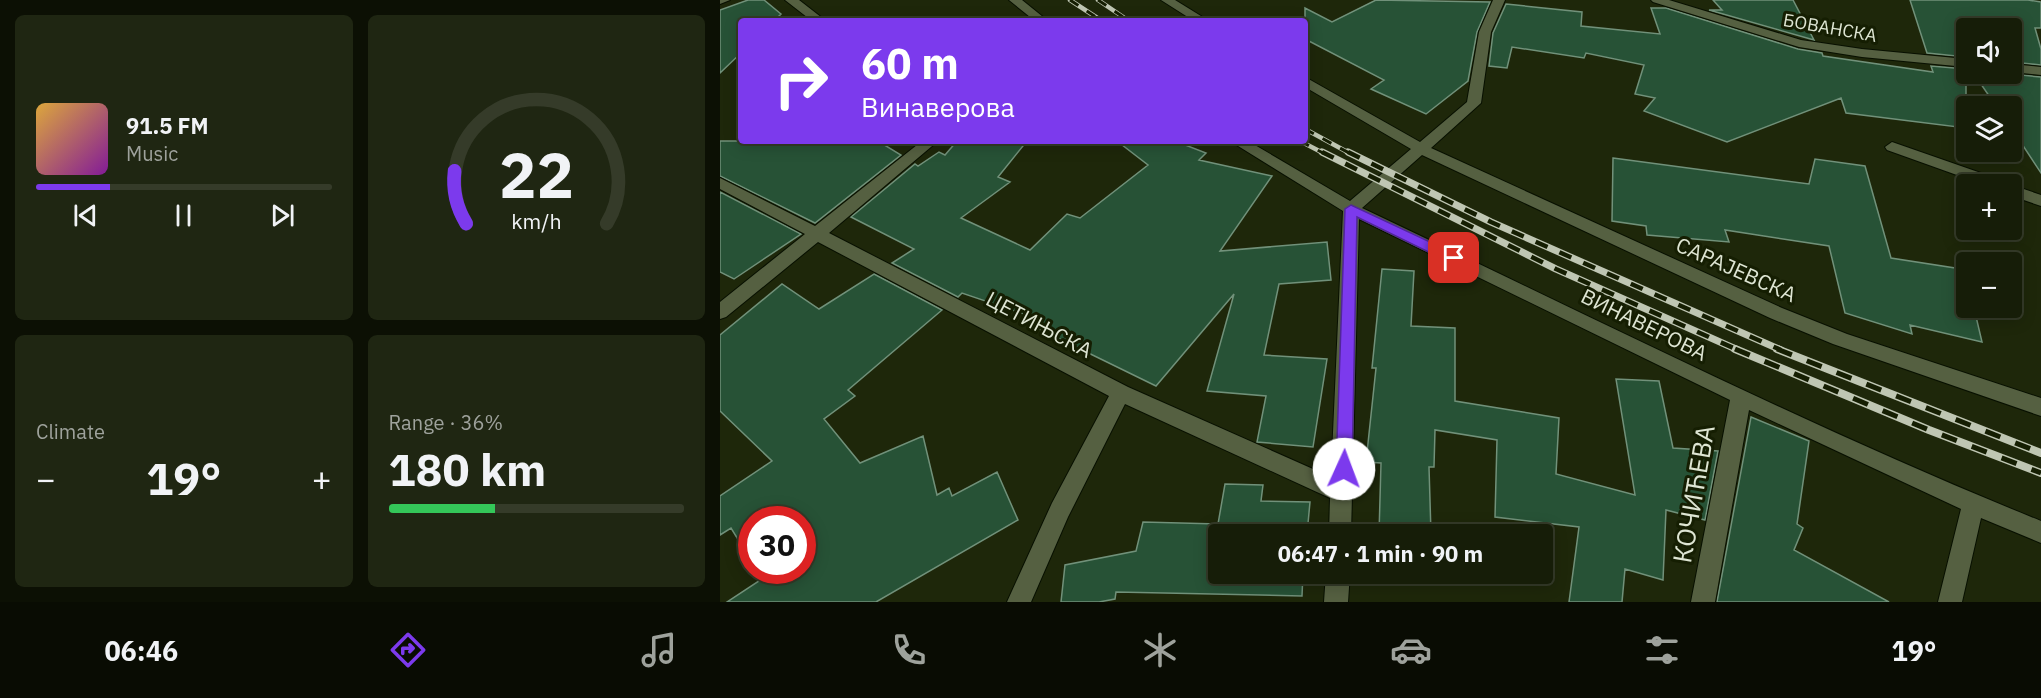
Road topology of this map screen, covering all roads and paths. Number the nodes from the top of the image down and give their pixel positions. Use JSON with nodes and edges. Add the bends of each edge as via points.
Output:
{"nodes":[{"id":1,"x":791,"y":0,"type":"edge"},
{"id":2,"x":1015,"y":0,"type":"edge"},
{"id":3,"x":1167,"y":0,"type":"edge"},
{"id":4,"x":1499,"y":0,"type":"edge"},
{"id":5,"x":1657,"y":0,"type":"edge"},
{"id":6,"x":816,"y":18,"type":"edge"},
{"id":7,"x":1038,"y":18,"type":"edge"},
{"id":8,"x":1198,"y":18,"type":"edge"},
{"id":9,"x":1956,"y":62,"type":"edge"},
{"id":10,"x":2022,"y":69,"type":"edge"},
{"id":11,"x":2041,"y":71,"type":"edge"},
{"id":12,"x":1308,"y":83,"type":"edge"},
{"id":13,"x":927,"y":144,"type":"edge"},
{"id":14,"x":1242,"y":144,"type":"edge"},
{"id":15,"x":1892,"y":147,"type":"dead end"},
{"id":16,"x":1423,"y":150,"type":"junction"},
{"id":17,"x":1968,"y":174,"type":"edge"},
{"id":18,"x":720,"y":183,"type":"edge"},
{"id":19,"x":2022,"y":194,"type":"edge"},
{"id":20,"x":2041,"y":201,"type":"edge"},
{"id":21,"x":1351,"y":209,"type":"junction"},
{"id":22,"x":816,"y":233,"type":"junction"},
{"id":23,"x":720,"y":312,"type":"edge"},
{"id":24,"x":1121,"y":393,"type":"junction"},
{"id":25,"x":1741,"y":396,"type":"junction"},
{"id":26,"x":2041,"y":407,"type":"edge"},
{"id":27,"x":1343,"y":493,"type":"junction"},
{"id":28,"x":1973,"y":504,"type":"junction"},
{"id":29,"x":1341,"y":524,"type":"edge"},
{"id":30,"x":2041,"y":532,"type":"edge"},
{"id":31,"x":1337,"y":584,"type":"edge"},
{"id":32,"x":1018,"y":602,"type":"edge"},
{"id":33,"x":1336,"y":602,"type":"edge"},
{"id":34,"x":1703,"y":602,"type":"edge"},
{"id":35,"x":1950,"y":602,"type":"edge"}],
"edges":[{"from":1,"to":6,"type":"street"},
{"from":2,"to":7,"type":"street"},
{"from":3,"to":8,"type":"street"},
{"from":4,"to":16,"type":"street","via":[[1485,32],[1474,103]]},
{"from":5,"to":9,"type":"street","name":"БОВАНСКА","via":[[1798,43]]},
{"from":10,"to":11,"type":"street"},
{"from":12,"to":16,"type":"street","name":"САРАЈЕВСКА"},
{"from":13,"to":22,"type":"street"},
{"from":14,"to":21,"type":"street","name":"ВИНАВЕРОВА"},
{"from":15,"to":17,"type":"street"},
{"from":16,"to":21,"type":"street"},
{"from":16,"to":26,"type":"street","name":"САРАЈЕВСКА","via":[[1787,317]]},
{"from":18,"to":22,"type":"street","name":"ЦЕТИЊСКА"},
{"from":19,"to":20,"type":"street"},
{"from":21,"to":25,"type":"street","name":"ВИНАВЕРОВА"},
{"from":21,"to":27,"type":"street"},
{"from":22,"to":23,"type":"street"},
{"from":22,"to":24,"type":"street","name":"ЦЕТИЊСКА"},
{"from":24,"to":27,"type":"street","name":"ЦЕТИЊСКА"},
{"from":24,"to":32,"type":"street"},
{"from":25,"to":28,"type":"street","name":"ВИНАВЕРОВА"},
{"from":25,"to":34,"type":"street","name":"КОЧИЋЕВА"},
{"from":27,"to":29,"type":"street"},
{"from":28,"to":30,"type":"street","name":"ВИНАВЕРОВА"},
{"from":28,"to":35,"type":"street"},
{"from":31,"to":33,"type":"street"}]}
